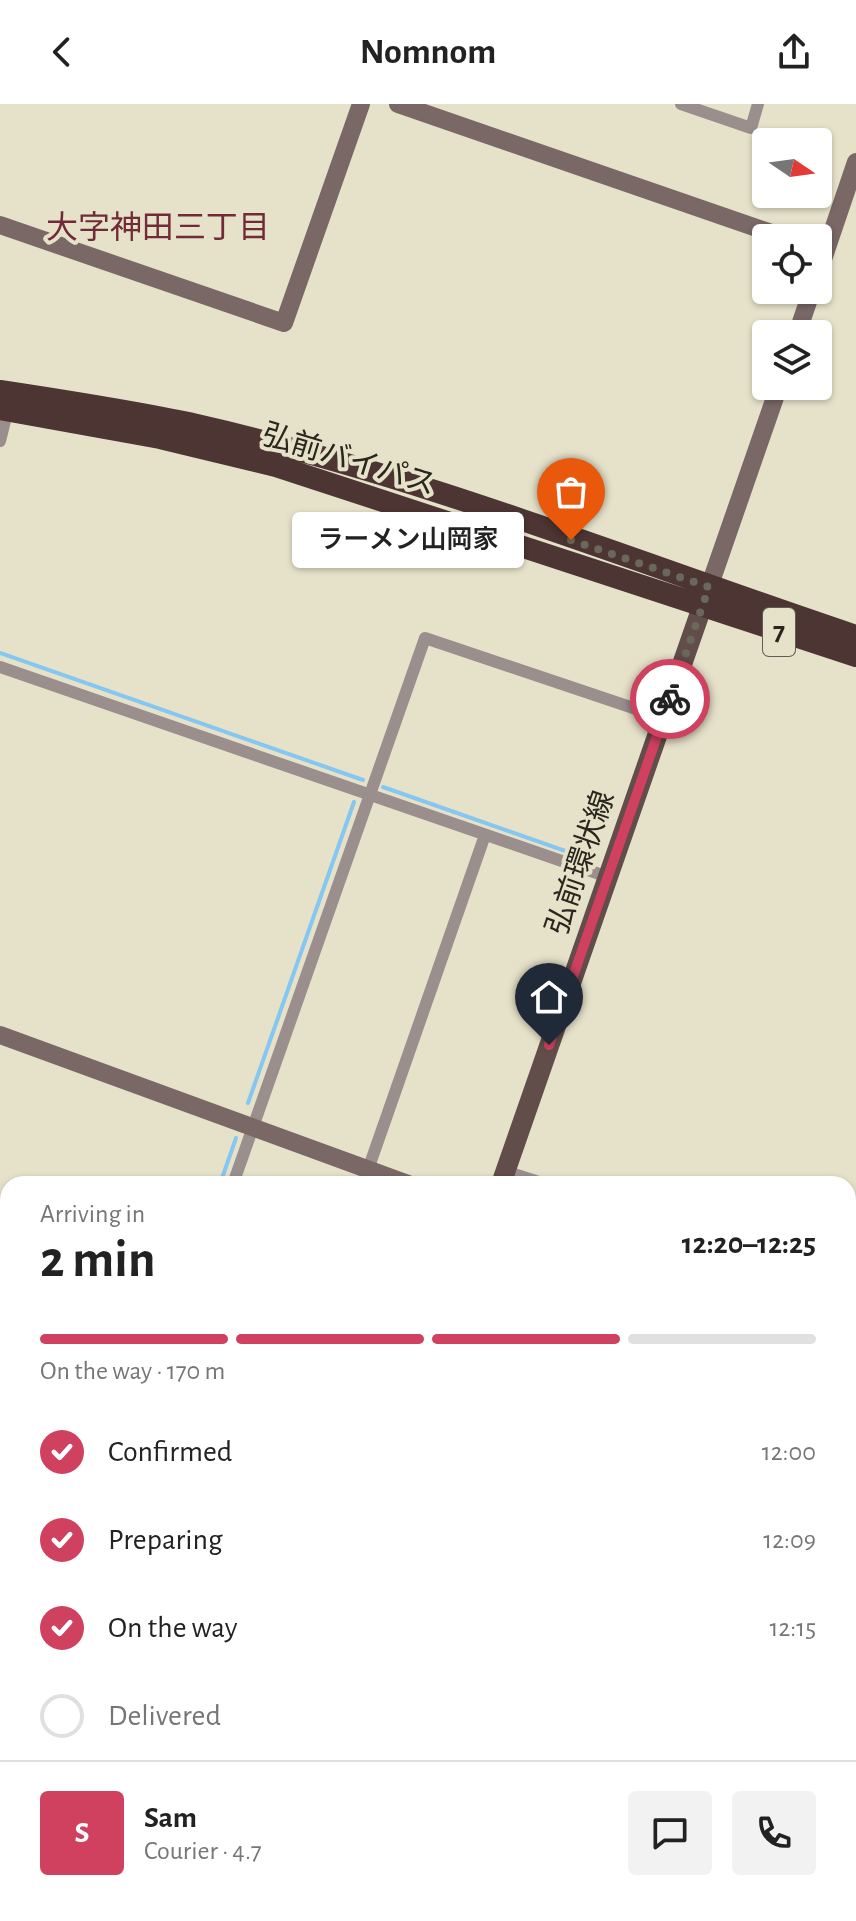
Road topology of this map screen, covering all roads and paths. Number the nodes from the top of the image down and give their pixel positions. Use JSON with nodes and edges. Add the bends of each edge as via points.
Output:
{"nodes":[{"id":1,"x":361,"y":104,"type":"edge"},
{"id":2,"x":398,"y":104,"type":"edge"},
{"id":3,"x":681,"y":104,"type":"edge"},
{"id":4,"x":758,"y":104,"type":"edge"},
{"id":5,"x":424,"y":108,"type":"edge"},
{"id":6,"x":856,"y":162,"type":"edge"},
{"id":7,"x":832,"y":224,"type":"edge"},
{"id":8,"x":0,"y":225,"type":"edge"},
{"id":9,"x":752,"y":226,"type":"edge"},
{"id":10,"x":774,"y":400,"type":"edge"},
{"id":11,"x":3,"y":403,"type":"edge"},
{"id":12,"x":0,"y":441,"type":"edge"},
{"id":13,"x":705,"y":597,"type":"junction"},
{"id":14,"x":856,"y":636,"type":"edge"},
{"id":15,"x":856,"y":656,"type":"edge"},
{"id":16,"x":0,"y":667,"type":"edge"},
{"id":17,"x":663,"y":718,"type":"junction"},
{"id":18,"x":370,"y":796,"type":"junction"},
{"id":19,"x":485,"y":835,"type":"junction"},
{"id":20,"x":608,"y":877,"type":"junction"},
{"id":21,"x":0,"y":1035,"type":"edge"},
{"id":22,"x":253,"y":1128,"type":"junction"},
{"id":23,"x":236,"y":1176,"type":"edge"},
{"id":24,"x":364,"y":1176,"type":"edge"},
{"id":25,"x":366,"y":1176,"type":"edge"},
{"id":26,"x":504,"y":1176,"type":"edge"}],
"edges":[{"from":1,"to":8,"type":"street","via":[[284,323]]},
{"from":2,"to":5,"type":"street"},
{"from":3,"to":4,"type":"street","via":[[751,128]]},
{"from":5,"to":9,"type":"street"},
{"from":6,"to":7,"type":"street"},
{"from":10,"to":13,"type":"street"},
{"from":11,"to":12,"type":"street"},
{"from":11,"to":13,"type":"highway","name":"弘前バイパス","number":"7","via":[[110,407],[285,448],[429,491]]},
{"from":13,"to":14,"type":"highway","name":"弘前バイパス","number":"7"},
{"from":13,"to":15,"type":"highway","name":"弘前バイパス","number":"7"},
{"from":13,"to":17,"type":"main road","name":"弘前環状線"},
{"from":16,"to":18,"type":"street"},
{"from":17,"to":18,"type":"street","via":[[425,638]]},
{"from":17,"to":20,"type":"main road","name":"弘前環状線"},
{"from":18,"to":19,"type":"street"},
{"from":18,"to":22,"type":"street"},
{"from":19,"to":20,"type":"street"},
{"from":19,"to":25,"type":"street"},
{"from":20,"to":26,"type":"main road","name":"弘前環状線"},
{"from":21,"to":22,"type":"street"},
{"from":22,"to":23,"type":"street"},
{"from":22,"to":24,"type":"street"}]}
